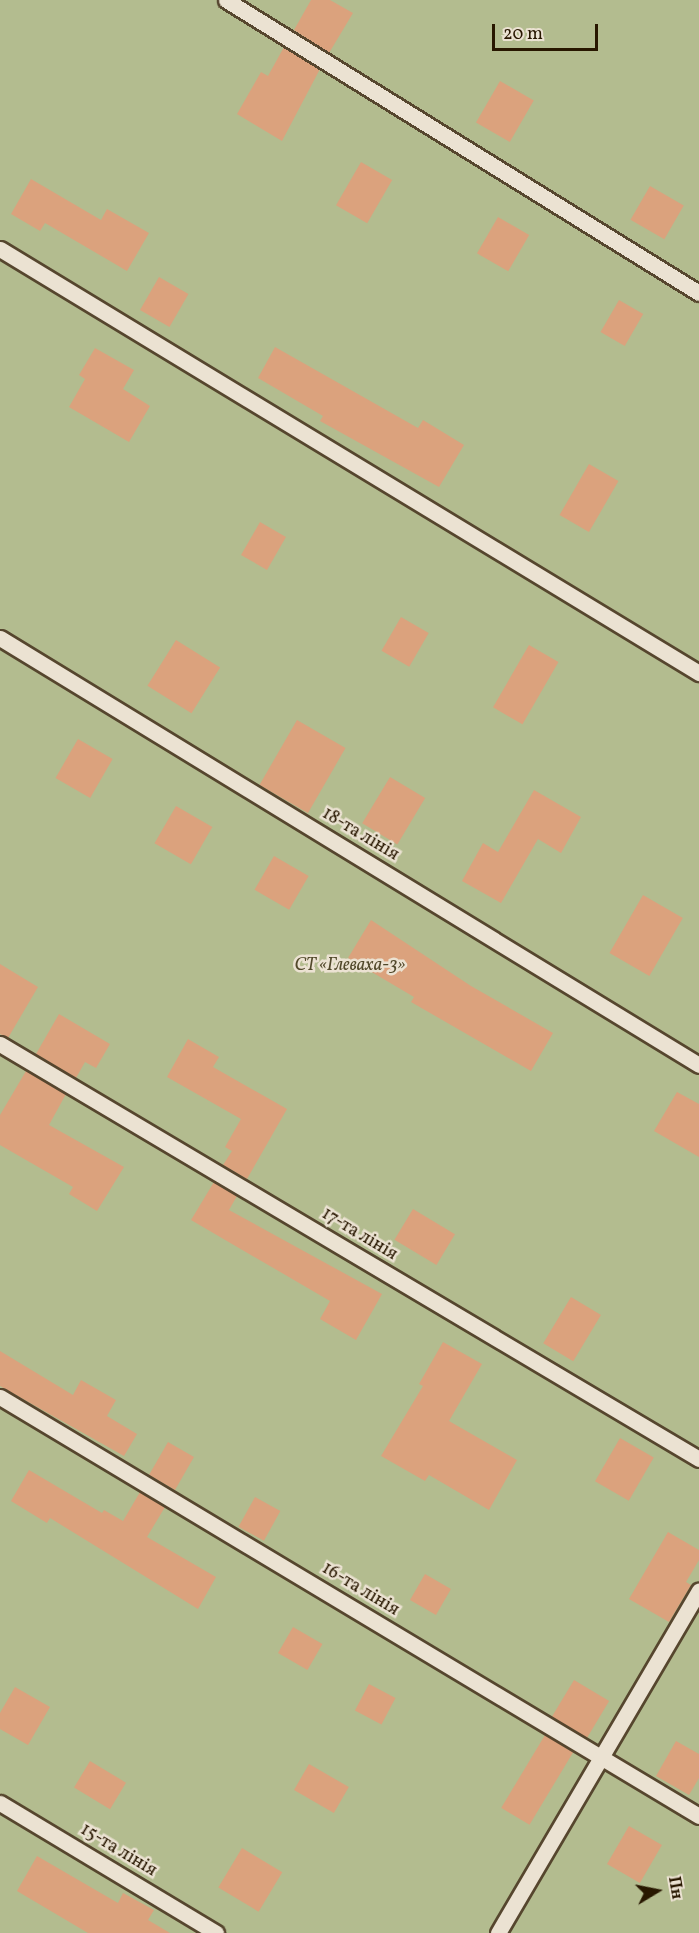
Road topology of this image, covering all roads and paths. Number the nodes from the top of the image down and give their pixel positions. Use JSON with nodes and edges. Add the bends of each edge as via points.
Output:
{"nodes":[{"id":1,"x":226,"y":0,"type":"edge"},
{"id":2,"x":0,"y":249,"type":"edge"},
{"id":3,"x":699,"y":293,"type":"edge"},
{"id":4,"x":0,"y":638,"type":"edge"},
{"id":5,"x":699,"y":673,"type":"edge"},
{"id":6,"x":0,"y":1044,"type":"edge"},
{"id":7,"x":699,"y":1065,"type":"edge"},
{"id":8,"x":0,"y":1397,"type":"edge"},
{"id":9,"x":699,"y":1459,"type":"edge"},
{"id":10,"x":699,"y":1592,"type":"edge"},
{"id":11,"x":602,"y":1757,"type":"junction"},
{"id":12,"x":0,"y":1803,"type":"edge"},
{"id":13,"x":699,"y":1816,"type":"edge"},
{"id":14,"x":216,"y":1933,"type":"edge"},
{"id":15,"x":498,"y":1933,"type":"edge"}],
"edges":[{"from":1,"to":3,"type":"lane"},
{"from":2,"to":5,"type":"lane"},
{"from":4,"to":7,"type":"lane","name":"18-та лінія"},
{"from":6,"to":9,"type":"lane","name":"17-та лінія"},
{"from":8,"to":11,"type":"lane","name":"16-та лінія"},
{"from":10,"to":11,"type":"lane"},
{"from":11,"to":13,"type":"lane","name":"16-та лінія"},
{"from":11,"to":15,"type":"lane"},
{"from":12,"to":14,"type":"lane","name":"15-та лінія"}]}
